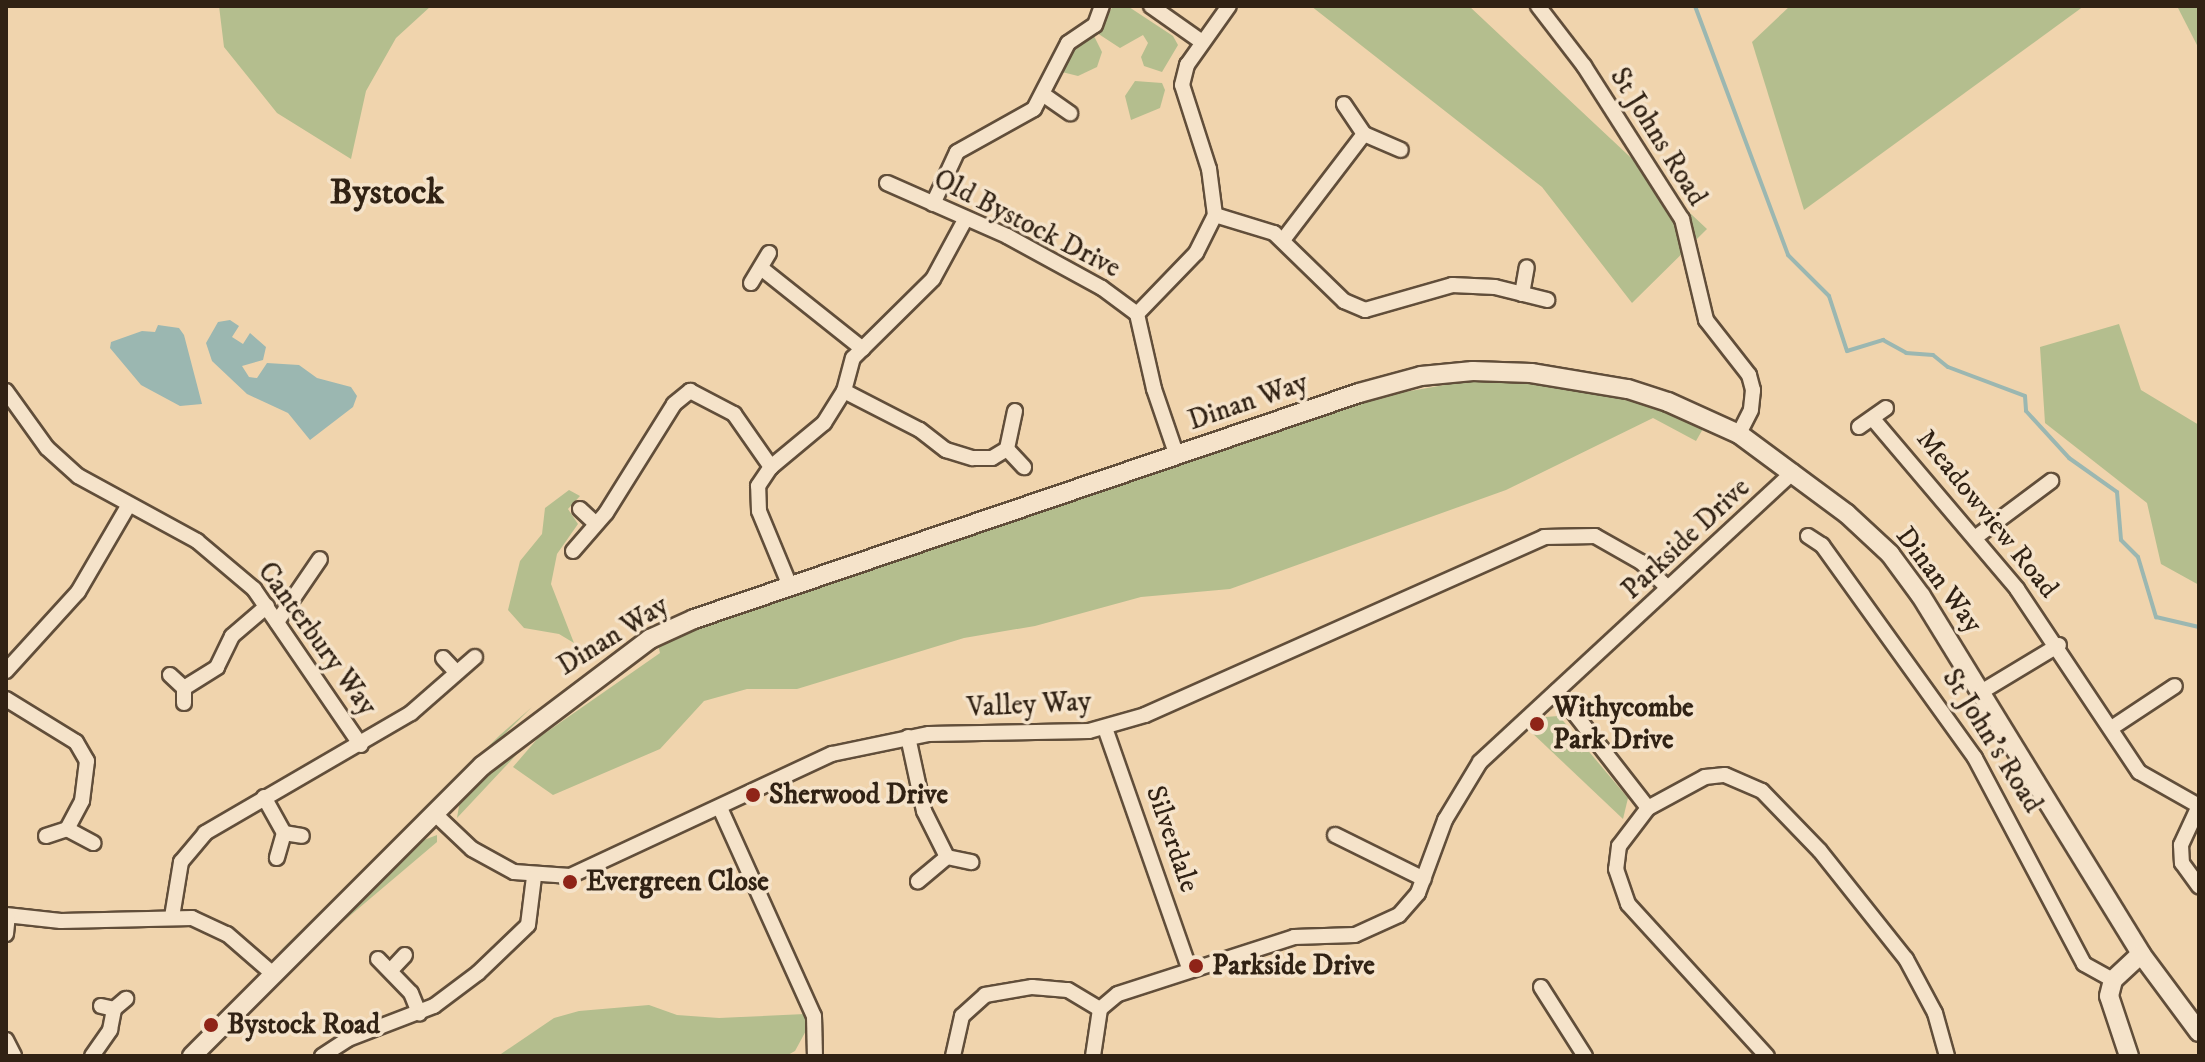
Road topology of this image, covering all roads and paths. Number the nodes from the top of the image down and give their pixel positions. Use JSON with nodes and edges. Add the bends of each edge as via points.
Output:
{"nodes":[{"id":1,"x":1102,"y":6,"type":"edge"},
{"id":2,"x":1151,"y":6,"type":"edge"},
{"id":3,"x":1229,"y":6,"type":"edge"},
{"id":4,"x":1538,"y":6,"type":"edge"},
{"id":5,"x":1202,"y":42,"type":"junction"},
{"id":6,"x":1044,"y":95,"type":"junction"},
{"id":7,"x":1344,"y":104,"type":"dead end"},
{"id":8,"x":1070,"y":113,"type":"dead end"},
{"id":9,"x":1364,"y":134,"type":"junction"},
{"id":10,"x":1401,"y":150,"type":"dead end"},
{"id":11,"x":887,"y":183,"type":"dead end"},
{"id":12,"x":933,"y":204,"type":"junction"},
{"id":13,"x":1215,"y":215,"type":"junction"},
{"id":14,"x":966,"y":218,"type":"junction"},
{"id":15,"x":1283,"y":240,"type":"junction"},
{"id":16,"x":769,"y":253,"type":"dead end"},
{"id":17,"x":1527,"y":267,"type":"dead end"},
{"id":18,"x":761,"y":268,"type":"junction"},
{"id":19,"x":751,"y":283,"type":"dead end"},
{"id":20,"x":1522,"y":294,"type":"junction"},
{"id":21,"x":1547,"y":300,"type":"dead end"},
{"id":22,"x":1137,"y":314,"type":"junction"},
{"id":23,"x":863,"y":349,"type":"junction"},
{"id":24,"x":844,"y":391,"type":"junction"},
{"id":25,"x":7,"y":393,"type":"edge"},
{"id":26,"x":1886,"y":408,"type":"dead end"},
{"id":27,"x":1015,"y":411,"type":"dead end"},
{"id":28,"x":1873,"y":419,"type":"junction"},
{"id":29,"x":1859,"y":427,"type":"dead end"},
{"id":30,"x":1739,"y":434,"type":"junction"},
{"id":31,"x":1007,"y":449,"type":"junction"},
{"id":32,"x":1177,"y":456,"type":"junction"},
{"id":33,"x":771,"y":467,"type":"junction"},
{"id":34,"x":1024,"y":467,"type":"dead end"},
{"id":35,"x":1793,"y":472,"type":"junction"},
{"id":36,"x":2051,"y":481,"type":"dead end"},
{"id":37,"x":128,"y":506,"type":"junction"},
{"id":38,"x":580,"y":509,"type":"dead end"},
{"id":39,"x":595,"y":523,"type":"junction"},
{"id":40,"x":1808,"y":536,"type":"dead end"},
{"id":41,"x":1976,"y":537,"type":"junction"},
{"id":42,"x":573,"y":551,"type":"dead end"},
{"id":43,"x":320,"y":559,"type":"dead end"},
{"id":44,"x":790,"y":586,"type":"junction"},
{"id":45,"x":1668,"y":588,"type":"junction"},
{"id":46,"x":267,"y":606,"type":"junction"},
{"id":47,"x":277,"y":622,"type":"junction"},
{"id":48,"x":2059,"y":645,"type":"junction"},
{"id":49,"x":475,"y":657,"type":"dead end"},
{"id":50,"x":443,"y":658,"type":"dead end"},
{"id":51,"x":6,"y":671,"type":"edge"},
{"id":52,"x":456,"y":672,"type":"junction"},
{"id":53,"x":170,"y":675,"type":"dead end"},
{"id":54,"x":2175,"y":686,"type":"dead end"},
{"id":55,"x":184,"y":688,"type":"junction"},
{"id":56,"x":1557,"y":691,"type":"junction"},
{"id":57,"x":1981,"y":692,"type":"junction"},
{"id":58,"x":2160,"y":697,"type":"junction"},
{"id":59,"x":6,"y":699,"type":"edge"},
{"id":60,"x":184,"y":703,"type":"dead end"},
{"id":61,"x":2169,"y":710,"type":"dead end"},
{"id":62,"x":2113,"y":727,"type":"junction"},
{"id":63,"x":1105,"y":728,"type":"junction"},
{"id":64,"x":908,"y":737,"type":"junction"},
{"id":65,"x":361,"y":745,"type":"junction"},
{"id":66,"x":264,"y":797,"type":"junction"},
{"id":67,"x":2199,"y":806,"type":"edge"},
{"id":68,"x":720,"y":808,"type":"junction"},
{"id":69,"x":1648,"y":808,"type":"junction"},
{"id":70,"x":434,"y":813,"type":"junction"},
{"id":71,"x":67,"y":829,"type":"junction"},
{"id":72,"x":284,"y":833,"type":"junction"},
{"id":73,"x":1335,"y":835,"type":"dead end"},
{"id":74,"x":46,"y":836,"type":"dead end"},
{"id":75,"x":302,"y":836,"type":"dead end"},
{"id":76,"x":93,"y":843,"type":"dead end"},
{"id":77,"x":947,"y":857,"type":"junction"},
{"id":78,"x":277,"y":858,"type":"dead end"},
{"id":79,"x":971,"y":862,"type":"dead end"},
{"id":80,"x":534,"y":877,"type":"junction"},
{"id":81,"x":1424,"y":879,"type":"junction"},
{"id":82,"x":918,"y":881,"type":"dead end"},
{"id":83,"x":2199,"y":886,"type":"edge"},
{"id":84,"x":7,"y":916,"type":"edge"},
{"id":85,"x":172,"y":917,"type":"junction"},
{"id":86,"x":6,"y":934,"type":"edge"},
{"id":87,"x":2141,"y":954,"type":"junction"},
{"id":88,"x":405,"y":955,"type":"dead end"},
{"id":89,"x":378,"y":959,"type":"dead end"},
{"id":90,"x":1189,"y":968,"type":"junction"},
{"id":91,"x":392,"y":969,"type":"junction"},
{"id":92,"x":273,"y":974,"type":"junction"},
{"id":93,"x":2113,"y":980,"type":"junction"},
{"id":94,"x":1541,"y":987,"type":"dead end"},
{"id":95,"x":126,"y":999,"type":"dead end"},
{"id":96,"x":1100,"y":1009,"type":"junction"},
{"id":97,"x":419,"y":1013,"type":"junction"},
{"id":98,"x":2199,"y":1032,"type":"edge"},
{"id":99,"x":6,"y":1040,"type":"edge"},
{"id":100,"x":14,"y":1056,"type":"edge"},
{"id":101,"x":92,"y":1056,"type":"edge"},
{"id":102,"x":192,"y":1056,"type":"edge"},
{"id":103,"x":322,"y":1056,"type":"edge"},
{"id":104,"x":815,"y":1056,"type":"edge"},
{"id":105,"x":953,"y":1056,"type":"edge"},
{"id":106,"x":1093,"y":1056,"type":"edge"},
{"id":107,"x":1585,"y":1056,"type":"edge"},
{"id":108,"x":1767,"y":1056,"type":"edge"},
{"id":109,"x":1947,"y":1056,"type":"edge"},
{"id":110,"x":2129,"y":1056,"type":"edge"}],
"edges":[{"from":1,"to":6,"type":"street","via":[[1095,25],[1068,43]]},
{"from":2,"to":5,"type":"street"},
{"from":3,"to":5,"type":"street"},
{"from":4,"to":30,"type":"street","name":"St Johns Road","via":[[1584,66],[1682,219],[1706,320],[1749,375],[1753,390],[1751,410]]},
{"from":5,"to":13,"type":"street","via":[[1182,85],[1209,169]]},
{"from":6,"to":8,"type":"street"},
{"from":6,"to":12,"type":"street","via":[[1021,120],[957,152]]},
{"from":7,"to":9,"type":"street"},
{"from":9,"to":10,"type":"street"},
{"from":9,"to":15,"type":"street"},
{"from":11,"to":12,"type":"street","name":"Old Bystock Drive"},
{"from":12,"to":14,"type":"street","name":"Old Bystock Drive"},
{"from":13,"to":15,"type":"street","via":[[1258,224]]},
{"from":13,"to":22,"type":"street","via":[[1196,253]]},
{"from":14,"to":22,"type":"street","name":"Old Bystock Drive","via":[[1102,288]]},
{"from":14,"to":23,"type":"street","via":[[933,279]]},
{"from":15,"to":20,"type":"street","via":[[1344,301],[1365,310],[1452,285]]},
{"from":16,"to":18,"type":"street"},
{"from":17,"to":20,"type":"street"},
{"from":18,"to":19,"type":"street"},
{"from":18,"to":23,"type":"street"},
{"from":20,"to":21,"type":"street"},
{"from":22,"to":32,"type":"street","name":"Old Bystock Drive"},
{"from":23,"to":24,"type":"street","via":[[853,358]]},
{"from":24,"to":31,"type":"street","via":[[920,430],[946,450],[992,458]]},
{"from":24,"to":33,"type":"street","via":[[814,435]]},
{"from":25,"to":37,"type":"street","name":"Canterbury Way","via":[[47,448],[90,484]]},
{"from":26,"to":28,"type":"street"},
{"from":27,"to":31,"type":"street"},
{"from":28,"to":29,"type":"street"},
{"from":28,"to":41,"type":"street","name":"Meadowview Road"},
{"from":30,"to":32,"type":"street","name":"Dinan Way","via":[[1628,389],[1531,373],[1473,371],[1421,376],[1359,393]]},
{"from":30,"to":35,"type":"street","name":"Dinan Way"},
{"from":31,"to":34,"type":"street"},
{"from":32,"to":44,"type":"street","name":"Dinan Way"},
{"from":33,"to":39,"type":"street","via":[[734,414],[690,391],[674,404]]},
{"from":33,"to":44,"type":"street","via":[[756,496]]},
{"from":35,"to":45,"type":"street","name":"Parkside Drive"},
{"from":35,"to":57,"type":"street","name":"Dinan Way","via":[[1890,554]]},
{"from":36,"to":41,"type":"street"},
{"from":37,"to":46,"type":"street","name":"Canterbury Way","via":[[214,553]]},
{"from":37,"to":51,"type":"street","via":[[78,592]]},
{"from":38,"to":39,"type":"street"},
{"from":39,"to":42,"type":"street"},
{"from":40,"to":93,"type":"street","name":"St John's Road","via":[[1832,558],[1975,758],[2084,964]]},
{"from":41,"to":48,"type":"street","name":"Meadowview Road"},
{"from":43,"to":47,"type":"street"},
{"from":44,"to":70,"type":"street","name":"Dinan Way","via":[[694,619],[619,659],[508,743]]},
{"from":45,"to":56,"type":"street","name":"Parkside Drive"},
{"from":45,"to":63,"type":"street","name":"Valley Way","via":[[1641,562],[1595,536],[1544,537]]},
{"from":46,"to":47,"type":"street","name":"Canterbury Way"},
{"from":46,"to":55,"type":"street","via":[[232,636],[217,667]]},
{"from":47,"to":65,"type":"street","name":"Canterbury Way"},
{"from":48,"to":57,"type":"street"},
{"from":48,"to":62,"type":"street","name":"Meadowview Road"},
{"from":49,"to":52,"type":"street"},
{"from":50,"to":52,"type":"street"},
{"from":52,"to":65,"type":"street","via":[[411,713]]},
{"from":53,"to":55,"type":"street"},
{"from":54,"to":58,"type":"street"},
{"from":55,"to":60,"type":"street"},
{"from":56,"to":69,"type":"street"},
{"from":56,"to":81,"type":"street","name":"Parkside Drive","via":[[1519,722],[1471,774],[1445,820]]},
{"from":57,"to":87,"type":"street","name":"Dinan Way"},
{"from":58,"to":61,"type":"street"},
{"from":58,"to":62,"type":"street"},
{"from":59,"to":71,"type":"street","via":[[76,742],[87,761],[82,801]]},
{"from":62,"to":67,"type":"street","name":"Meadowview Road","via":[[2139,772]]},
{"from":63,"to":64,"type":"street","name":"Valley Way","via":[[1064,734]]},
{"from":63,"to":90,"type":"street","name":"Silverdale"},
{"from":64,"to":68,"type":"street","name":"Valley Way","via":[[832,754]]},
{"from":64,"to":77,"type":"street","via":[[924,811]]},
{"from":65,"to":66,"type":"street"},
{"from":66,"to":72,"type":"street"},
{"from":66,"to":85,"type":"street","via":[[227,817],[191,848],[174,880]]},
{"from":67,"to":83,"type":"street","via":[[2181,845],[2182,863]]},
{"from":68,"to":80,"type":"street","name":"Valley Way","via":[[595,868],[570,876]]},
{"from":68,"to":104,"type":"street","via":[[814,1016]]},
{"from":69,"to":108,"type":"street","via":[[1619,846],[1619,887],[1628,904]]},
{"from":69,"to":109,"type":"street","via":[[1705,777],[1725,775],[1762,791],[1820,851],[1906,959],[1935,1013]]},
{"from":70,"to":80,"type":"street","name":"Valley Way","via":[[490,861]]},
{"from":70,"to":92,"type":"street","name":"Dinan Way"},
{"from":71,"to":74,"type":"street"},
{"from":71,"to":76,"type":"street"},
{"from":72,"to":75,"type":"street"},
{"from":72,"to":78,"type":"street"},
{"from":73,"to":81,"type":"street"},
{"from":77,"to":79,"type":"street"},
{"from":77,"to":82,"type":"street"},
{"from":80,"to":97,"type":"street","via":[[528,925],[451,996]]},
{"from":81,"to":90,"type":"street","name":"Parkside Drive","via":[[1399,915],[1373,930],[1294,937]]},
{"from":84,"to":85,"type":"street","via":[[61,921]]},
{"from":84,"to":86,"type":"street"},
{"from":85,"to":92,"type":"street","via":[[192,918],[227,934]]},
{"from":87,"to":93,"type":"street"},
{"from":87,"to":98,"type":"street","name":"Dinan Way"},
{"from":88,"to":91,"type":"street"},
{"from":89,"to":91,"type":"street"},
{"from":90,"to":96,"type":"street","name":"Parkside Drive","via":[[1118,994]]},
{"from":91,"to":97,"type":"street"},
{"from":92,"to":102,"type":"street","name":"Dinan Way"},
{"from":93,"to":110,"type":"street","via":[[2111,1009]]},
{"from":94,"to":107,"type":"street"},
{"from":95,"to":101,"type":"street","via":[[107,1007],[110,1030]]},
{"from":96,"to":105,"type":"street","via":[[1068,990],[1032,987],[985,995],[962,1016]]},
{"from":96,"to":106,"type":"street"},
{"from":97,"to":103,"type":"street","via":[[348,1039]]},
{"from":99,"to":100,"type":"street"}]}
